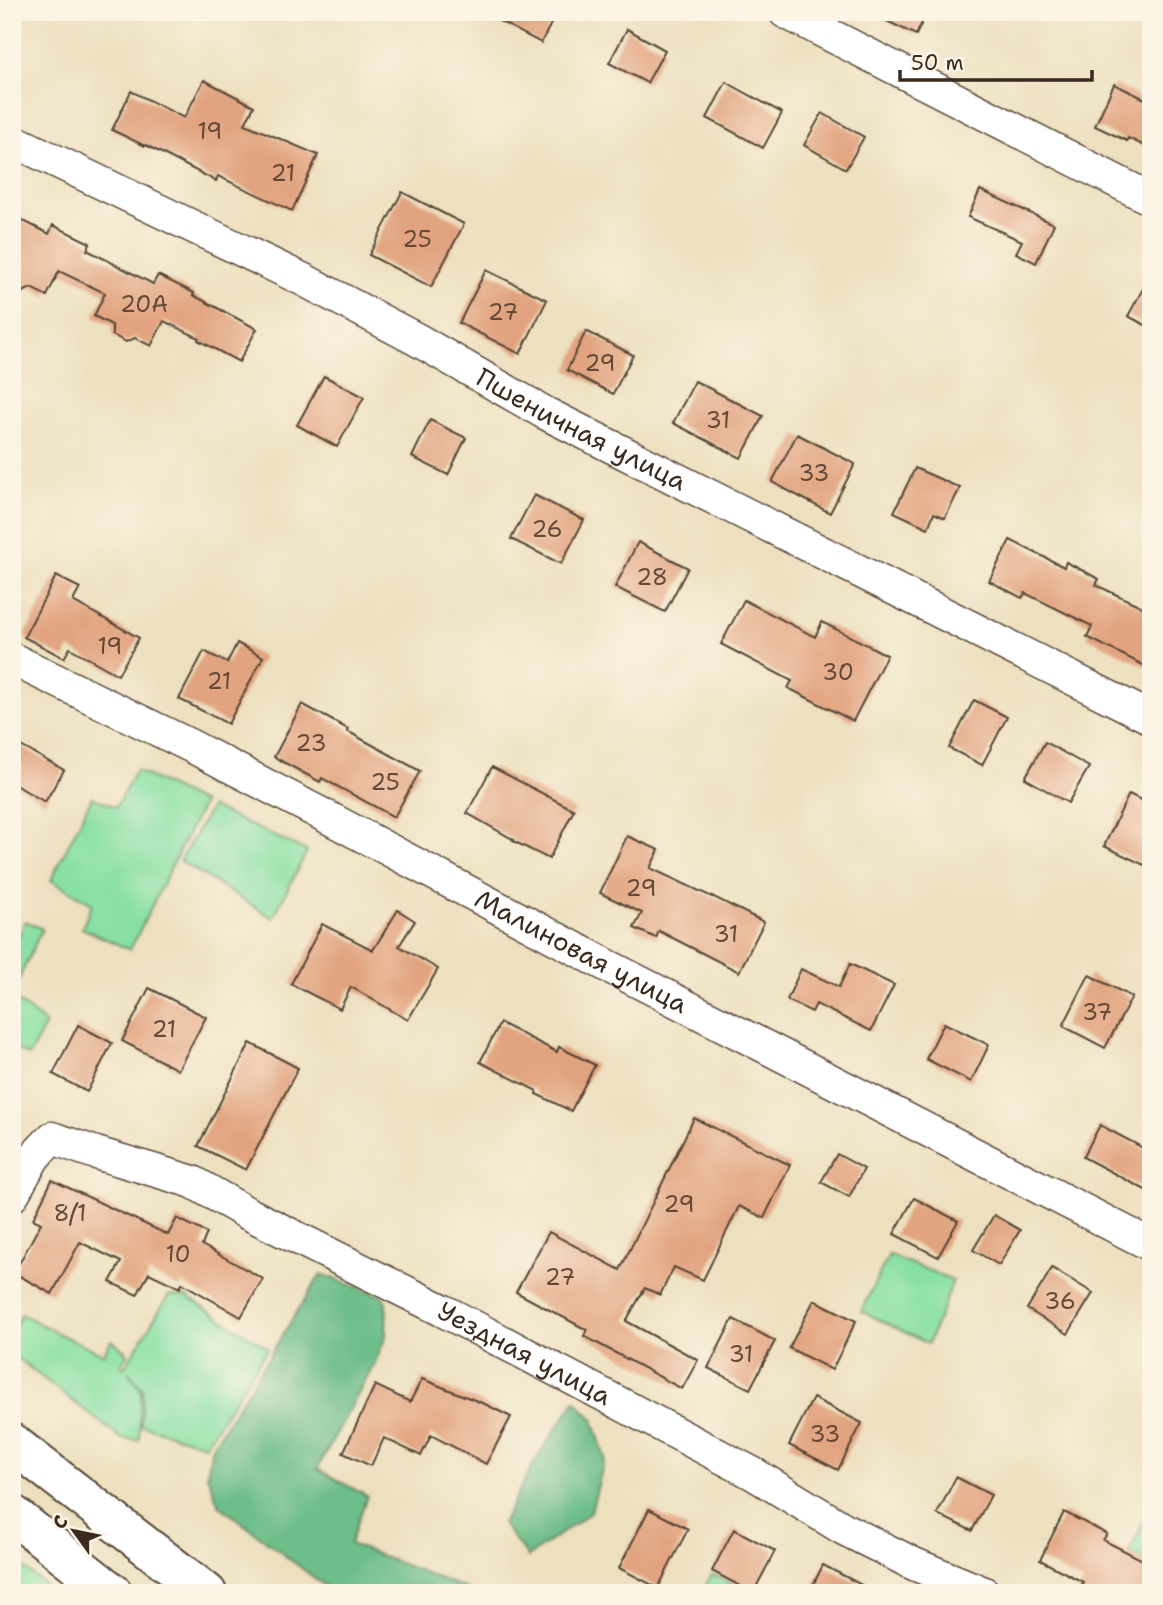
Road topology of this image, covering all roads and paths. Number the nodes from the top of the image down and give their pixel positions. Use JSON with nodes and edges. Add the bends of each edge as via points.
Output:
{"nodes":[{"id":1,"x":785,"y":12,"type":"edge"},
{"id":2,"x":12,"y":140,"type":"edge"},
{"id":3,"x":1151,"y":199,"type":"edge"},
{"id":4,"x":12,"y":659,"type":"edge"},
{"id":5,"x":1151,"y":718,"type":"edge"},
{"id":6,"x":12,"y":1196,"type":"edge"},
{"id":7,"x":1151,"y":1245,"type":"edge"},
{"id":8,"x":12,"y":1443,"type":"edge"},
{"id":9,"x":12,"y":1514,"type":"edge"},
{"id":10,"x":113,"y":1593,"type":"edge"},
{"id":11,"x":207,"y":1593,"type":"edge"},
{"id":12,"x":984,"y":1593,"type":"edge"}],
"edges":[{"from":1,"to":3,"type":"street"},
{"from":2,"to":5,"type":"street","name":"Пшеничная улица","via":[[304,280],[545,413]]},
{"from":4,"to":7,"type":"street","name":"Малиновая улица","via":[[191,746],[620,973]]},
{"from":6,"to":12,"type":"street","name":"Уездная улица","via":[[34,1157],[52,1138],[193,1182],[743,1468],[844,1529]]},
{"from":8,"to":11,"type":"highway"},
{"from":9,"to":10,"type":"highway"}]}
